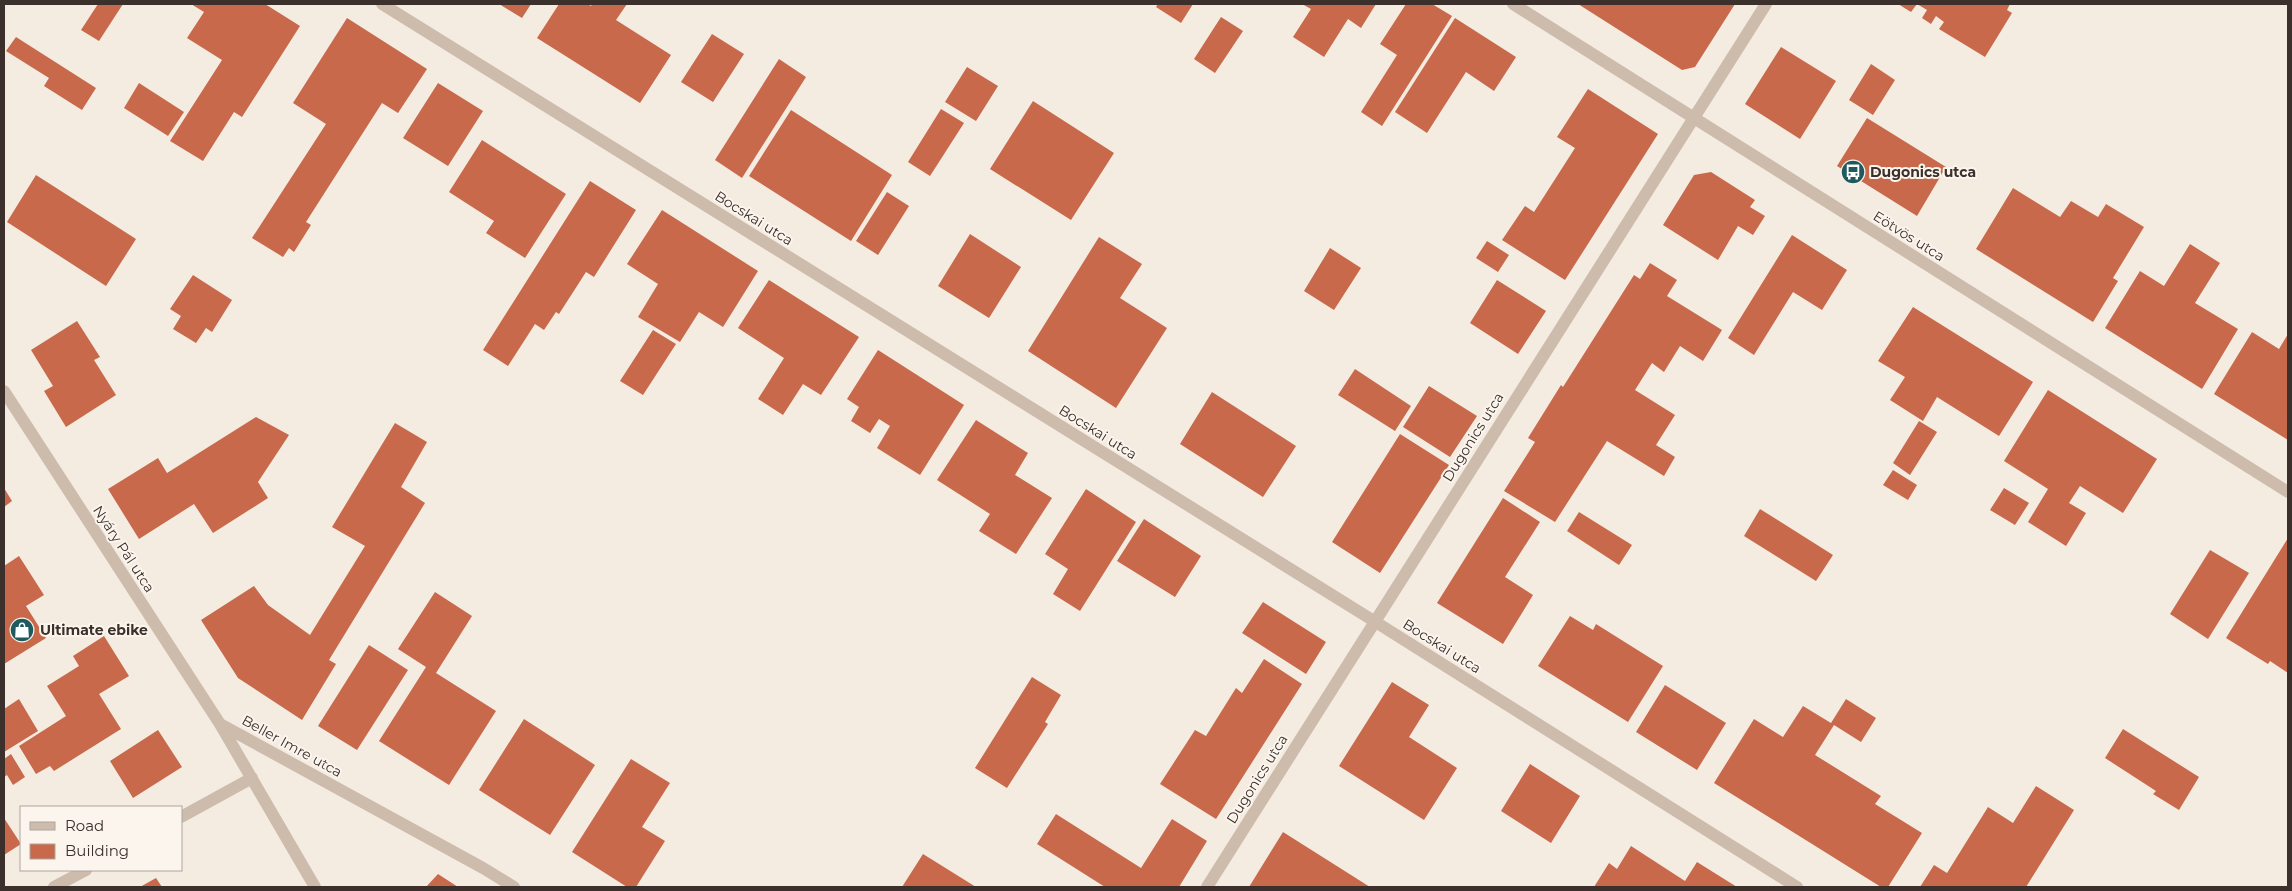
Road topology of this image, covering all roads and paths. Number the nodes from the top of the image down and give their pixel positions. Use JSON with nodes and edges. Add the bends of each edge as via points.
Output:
{"nodes":[{"id":1,"x":382,"y":4,"type":"edge"},
{"id":2,"x":1513,"y":4,"type":"edge"},
{"id":3,"x":1766,"y":4,"type":"edge"},
{"id":4,"x":1693,"y":118,"type":"junction"},
{"id":5,"x":4,"y":391,"type":"edge"},
{"id":6,"x":2288,"y":492,"type":"edge"},
{"id":7,"x":1374,"y":620,"type":"junction"},
{"id":8,"x":220,"y":724,"type":"junction"},
{"id":9,"x":252,"y":778,"type":"junction"},
{"id":10,"x":182,"y":816,"type":"edge"},
{"id":11,"x":84,"y":871,"type":"edge"},
{"id":12,"x":54,"y":887,"type":"edge"},
{"id":13,"x":315,"y":887,"type":"edge"},
{"id":14,"x":514,"y":887,"type":"edge"},
{"id":15,"x":1207,"y":887,"type":"edge"},
{"id":16,"x":1797,"y":887,"type":"edge"}],
"edges":[{"from":1,"to":7,"type":"street","name":"Bocskai utca"},
{"from":2,"to":4,"type":"street","name":"Eötvös utca"},
{"from":3,"to":4,"type":"street","name":"Dugonics utca"},
{"from":4,"to":6,"type":"street","name":"Eötvös utca"},
{"from":4,"to":7,"type":"street","name":"Dugonics utca"},
{"from":5,"to":8,"type":"street","name":"Nyáry Pál utca"},
{"from":7,"to":15,"type":"street","name":"Dugonics utca"},
{"from":7,"to":16,"type":"street","name":"Bocskai utca"},
{"from":8,"to":9,"type":"street","name":"Beller Imre utca"},
{"from":8,"to":14,"type":"street","name":"Beller Imre utca"},
{"from":9,"to":10,"type":"street"},
{"from":9,"to":13,"type":"street","name":"Beller Imre utca"},
{"from":11,"to":12,"type":"street"}]}
